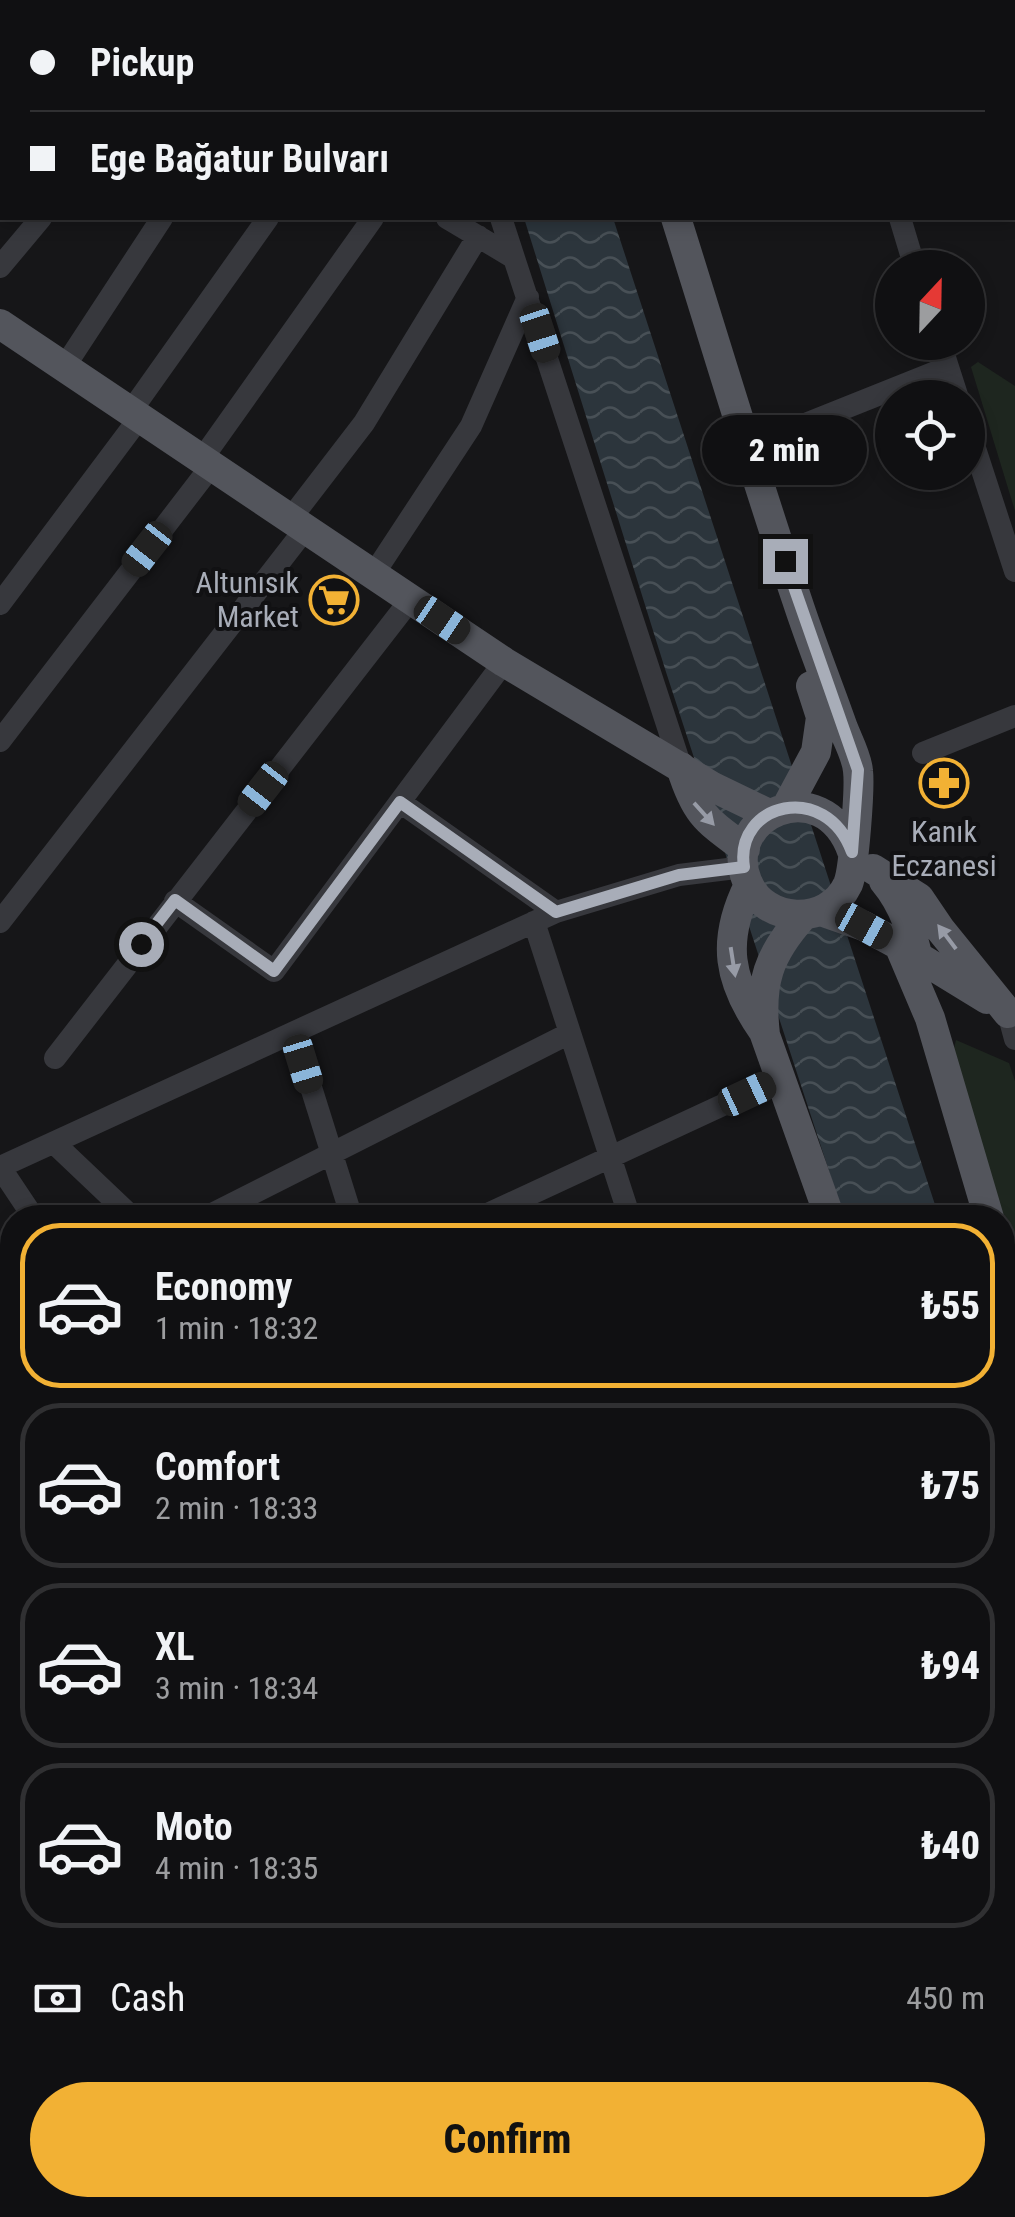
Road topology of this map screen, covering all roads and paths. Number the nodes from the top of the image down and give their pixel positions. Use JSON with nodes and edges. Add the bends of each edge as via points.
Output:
{"nodes":[{"id":1,"x":39,"y":220,"type":"edge"},
{"id":2,"x":161,"y":220,"type":"edge"},
{"id":3,"x":267,"y":220,"type":"edge"},
{"id":4,"x":372,"y":220,"type":"edge"},
{"id":5,"x":450,"y":220,"type":"edge"},
{"id":6,"x":502,"y":220,"type":"edge"},
{"id":7,"x":659,"y":220,"type":"edge"},
{"id":8,"x":677,"y":220,"type":"edge"},
{"id":9,"x":901,"y":220,"type":"edge"},
{"id":10,"x":478,"y":236,"type":"junction"},
{"id":11,"x":910,"y":250,"type":"edge"},
{"id":12,"x":514,"y":258,"type":"junction"},
{"id":13,"x":0,"y":268,"type":"edge"},
{"id":14,"x":528,"y":297,"type":"junction"},
{"id":15,"x":2,"y":330,"type":"edge"},
{"id":16,"x":946,"y":360,"type":"edge"},
{"id":17,"x":64,"y":366,"type":"junction"},
{"id":18,"x":948,"y":367,"type":"junction"},
{"id":19,"x":952,"y":380,"type":"edge"},
{"id":20,"x":135,"y":414,"type":"junction"},
{"id":21,"x":742,"y":450,"type":"junction"},
{"id":22,"x":207,"y":462,"type":"junction"},
{"id":23,"x":985,"y":478,"type":"edge"},
{"id":24,"x":298,"y":524,"type":"junction"},
{"id":25,"x":1015,"y":571,"type":"edge"},
{"id":26,"x":373,"y":575,"type":"junction"},
{"id":27,"x":410,"y":600,"type":"junction"},
{"id":28,"x":0,"y":604,"type":"edge"},
{"id":29,"x":504,"y":662,"type":"junction"},
{"id":30,"x":1015,"y":716,"type":"edge"},
{"id":31,"x":0,"y":741,"type":"edge"},
{"id":32,"x":923,"y":753,"type":"dead end"},
{"id":33,"x":681,"y":767,"type":"junction"},
{"id":34,"x":400,"y":802,"type":"junction"},
{"id":35,"x":777,"y":811,"type":"junction"},
{"id":36,"x":859,"y":859,"type":"junction"},
{"id":37,"x":746,"y":867,"type":"junction"},
{"id":38,"x":175,"y":900,"type":"junction"},
{"id":39,"x":556,"y":912,"type":"junction"},
{"id":40,"x":812,"y":914,"type":"junction"},
{"id":41,"x":0,"y":922,"type":"edge"},
{"id":42,"x":534,"y":922,"type":"junction"},
{"id":43,"x":908,"y":950,"type":"junction"},
{"id":44,"x":978,"y":994,"type":"junction"},
{"id":45,"x":930,"y":1018,"type":"junction"},
{"id":46,"x":1013,"y":1023,"type":"edge"},
{"id":47,"x":570,"y":1033,"type":"junction"},
{"id":48,"x":294,"y":1034,"type":"junction"},
{"id":49,"x":765,"y":1035,"type":"junction"},
{"id":50,"x":55,"y":1058,"type":"dead end"},
{"id":51,"x":781,"y":1078,"type":"junction"},
{"id":52,"x":54,"y":1143,"type":"junction"},
{"id":53,"x":331,"y":1155,"type":"junction"},
{"id":54,"x":610,"y":1156,"type":"junction"},
{"id":55,"x":25,"y":1205,"type":"edge"},
{"id":56,"x":119,"y":1205,"type":"edge"},
{"id":57,"x":230,"y":1205,"type":"edge"},
{"id":58,"x":348,"y":1205,"type":"edge"},
{"id":59,"x":506,"y":1205,"type":"edge"},
{"id":60,"x":626,"y":1205,"type":"edge"},
{"id":61,"x":825,"y":1205,"type":"edge"},
{"id":62,"x":986,"y":1205,"type":"edge"}],
"edges":[{"from":1,"to":13,"type":"street"},
{"from":2,"to":17,"type":"street"},
{"from":3,"to":20,"type":"street"},
{"from":4,"to":22,"type":"street"},
{"from":5,"to":10,"type":"street"},
{"from":6,"to":12,"type":"street"},
{"from":7,"to":21,"type":"main road"},
{"from":8,"to":21,"type":"main road"},
{"from":9,"to":11,"type":"street"},
{"from":10,"to":12,"type":"street"},
{"from":10,"to":24,"type":"street"},
{"from":12,"to":14,"type":"street"},
{"from":14,"to":26,"type":"street","via":[[472,426]]},
{"from":14,"to":33,"type":"street"},
{"from":15,"to":17,"type":"main road"},
{"from":16,"to":18,"type":"street"},
{"from":17,"to":20,"type":"main road"},
{"from":18,"to":19,"type":"street"},
{"from":18,"to":21,"type":"street"},
{"from":20,"to":22,"type":"main road"},
{"from":20,"to":28,"type":"street"},
{"from":21,"to":35,"type":"main road","via":[[821,716],[816,752]]},
{"from":21,"to":36,"type":"main road","via":[[858,770]]},
{"from":22,"to":24,"type":"main road"},
{"from":22,"to":31,"type":"street"},
{"from":23,"to":25,"type":"street"},
{"from":24,"to":26,"type":"main road"},
{"from":24,"to":41,"type":"street"},
{"from":26,"to":27,"type":"main road"},
{"from":27,"to":29,"type":"main road"},
{"from":27,"to":38,"type":"street"},
{"from":29,"to":33,"type":"main road"},
{"from":29,"to":34,"type":"street"},
{"from":30,"to":32,"type":"street"},
{"from":33,"to":35,"type":"main road"},
{"from":33,"to":37,"type":"main road","one_way":true,"via":[[690,798]]},
{"from":34,"to":38,"type":"street","via":[[274,971]]},
{"from":34,"to":39,"type":"street"},
{"from":35,"to":36,"type":"main road","via":[[820,812],[835,821]]},
{"from":35,"to":37,"type":"main road","via":[[756,826]]},
{"from":36,"to":40,"type":"main road","via":[[836,900]]},
{"from":36,"to":43,"type":"main road","via":[[896,896]]},
{"from":46,"to":36,"type":"main road","one_way":true,"via":[[919,898]]},
{"from":37,"to":39,"type":"street","via":[[679,875]]},
{"from":37,"to":40,"type":"main road","via":[[767,907]]},
{"from":37,"to":49,"type":"main road","one_way":true,"via":[[730,939],[734,974]]},
{"from":38,"to":50,"type":"street"},
{"from":39,"to":42,"type":"street"},
{"from":40,"to":43,"type":"main road","via":[[864,926]]},
{"from":40,"to":49,"type":"main road","via":[[780,942],[768,964]]},
{"from":42,"to":47,"type":"street"},
{"from":42,"to":48,"type":"street"},
{"from":43,"to":44,"type":"main road"},
{"from":43,"to":45,"type":"main road"},
{"from":44,"to":45,"type":"main road","via":[[944,997]]},
{"from":44,"to":46,"type":"main road"},
{"from":45,"to":62,"type":"main road"},
{"from":47,"to":53,"type":"street"},
{"from":47,"to":54,"type":"street"},
{"from":48,"to":52,"type":"street"},
{"from":48,"to":53,"type":"street"},
{"from":49,"to":51,"type":"main road"},
{"from":51,"to":54,"type":"street"},
{"from":51,"to":61,"type":"main road"},
{"from":52,"to":55,"type":"street","via":[[0,1167]]},
{"from":52,"to":56,"type":"street"},
{"from":53,"to":57,"type":"street"},
{"from":53,"to":58,"type":"street"},
{"from":54,"to":59,"type":"street"},
{"from":54,"to":60,"type":"street"}]}
